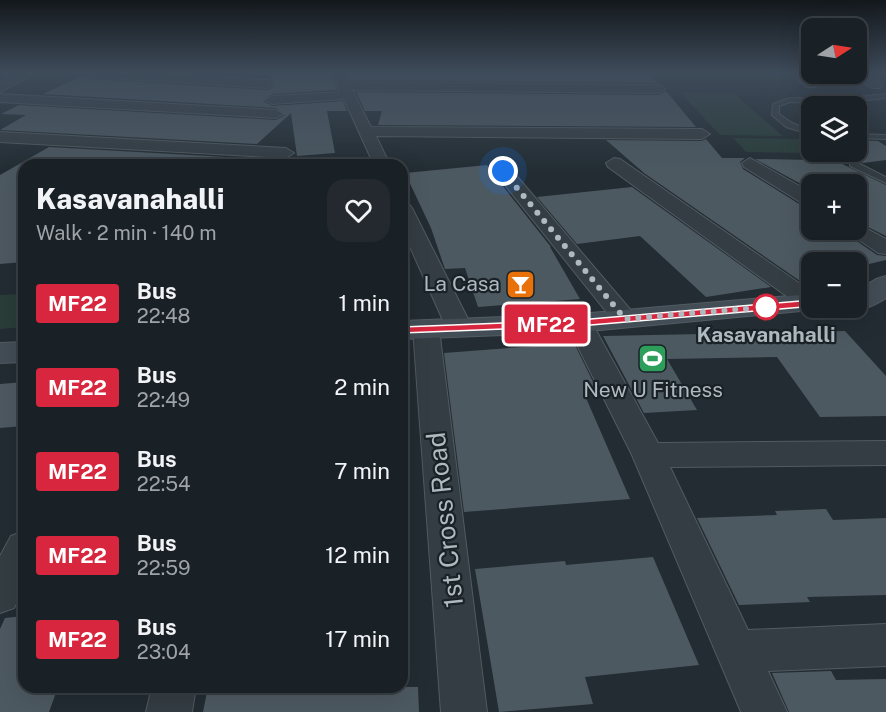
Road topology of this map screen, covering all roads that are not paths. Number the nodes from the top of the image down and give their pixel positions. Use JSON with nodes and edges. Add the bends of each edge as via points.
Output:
{"nodes":[{"id":1,"x":114,"y":106,"type":"edge"},
{"id":2,"x":274,"y":106,"type":"edge"},
{"id":3,"x":315,"y":106,"type":"edge"},
{"id":4,"x":356,"y":106,"type":"edge"},
{"id":5,"x":775,"y":106,"type":"edge"},
{"id":6,"x":277,"y":118,"type":"junction"},
{"id":7,"x":801,"y":129,"type":"edge"},
{"id":8,"x":366,"y":131,"type":"junction"},
{"id":9,"x":702,"y":134,"type":"dead end"},
{"id":10,"x":867,"y":136,"type":"edge"},
{"id":11,"x":0,"y":137,"type":"edge"},
{"id":12,"x":886,"y":137,"type":"edge"},
{"id":13,"x":287,"y":159,"type":"edge"},
{"id":14,"x":379,"y":159,"type":"edge"},
{"id":15,"x":614,"y":163,"type":"dead end"},
{"id":16,"x":750,"y":163,"type":"dead end"},
{"id":17,"x":853,"y":164,"type":"dead end"},
{"id":18,"x":503,"y":171,"type":"dead end"},
{"id":19,"x":886,"y":180,"type":"edge"},
{"id":20,"x":801,"y":194,"type":"edge"},
{"id":21,"x":408,"y":235,"type":"edge"},
{"id":22,"x":867,"y":237,"type":"edge"},
{"id":23,"x":886,"y":248,"type":"edge"},
{"id":24,"x":886,"y":285,"type":"edge"},
{"id":25,"x":801,"y":295,"type":"edge"},
{"id":26,"x":867,"y":298,"type":"edge"},
{"id":27,"x":801,"y":304,"type":"edge"},
{"id":28,"x":625,"y":319,"type":"junction"},
{"id":29,"x":579,"y":323,"type":"junction"},
{"id":30,"x":429,"y":329,"type":"edge"},
{"id":31,"x":18,"y":352,"type":"edge"},
{"id":32,"x":0,"y":353,"type":"edge"},
{"id":33,"x":886,"y":453,"type":"edge"},
{"id":34,"x":648,"y":455,"type":"junction"},
{"id":35,"x":18,"y":559,"type":"edge"},
{"id":36,"x":0,"y":595,"type":"edge"},
{"id":37,"x":886,"y":645,"type":"edge"},
{"id":38,"x":735,"y":651,"type":"junction"},
{"id":39,"x":173,"y":693,"type":"edge"},
{"id":40,"x":169,"y":712,"type":"edge"},
{"id":41,"x":464,"y":712,"type":"edge"},
{"id":42,"x":764,"y":712,"type":"edge"}],
"edges":[{"from":1,"to":6,"type":"street"},
{"from":2,"to":6,"type":"street"},
{"from":3,"to":6,"type":"street"},
{"from":4,"to":8,"type":"street"},
{"from":5,"to":7,"type":"lane","via":[[776,115]]},
{"from":6,"to":13,"type":"street"},
{"from":8,"to":9,"type":"street"},
{"from":8,"to":14,"type":"street"},
{"from":10,"to":12,"type":"lane"},
{"from":11,"to":13,"type":"street"},
{"from":15,"to":25,"type":"street"},
{"from":16,"to":20,"type":"street"},
{"from":17,"to":19,"type":"lane"},
{"from":18,"to":28,"type":"street"},
{"from":21,"to":30,"type":"street","name":"1st Cross Road"},
{"from":22,"to":23,"type":"street"},
{"from":24,"to":26,"type":"main road"},
{"from":27,"to":28,"type":"main road"},
{"from":28,"to":29,"type":"main road"},
{"from":29,"to":30,"type":"main road"},
{"from":29,"to":34,"type":"street"},
{"from":30,"to":41,"type":"street","name":"1st Cross Road"},
{"from":31,"to":32,"type":"main road"},
{"from":33,"to":34,"type":"street"},
{"from":34,"to":38,"type":"street"},
{"from":35,"to":36,"type":"street"},
{"from":37,"to":38,"type":"street"},
{"from":38,"to":42,"type":"street"},
{"from":39,"to":40,"type":"street"}]}
